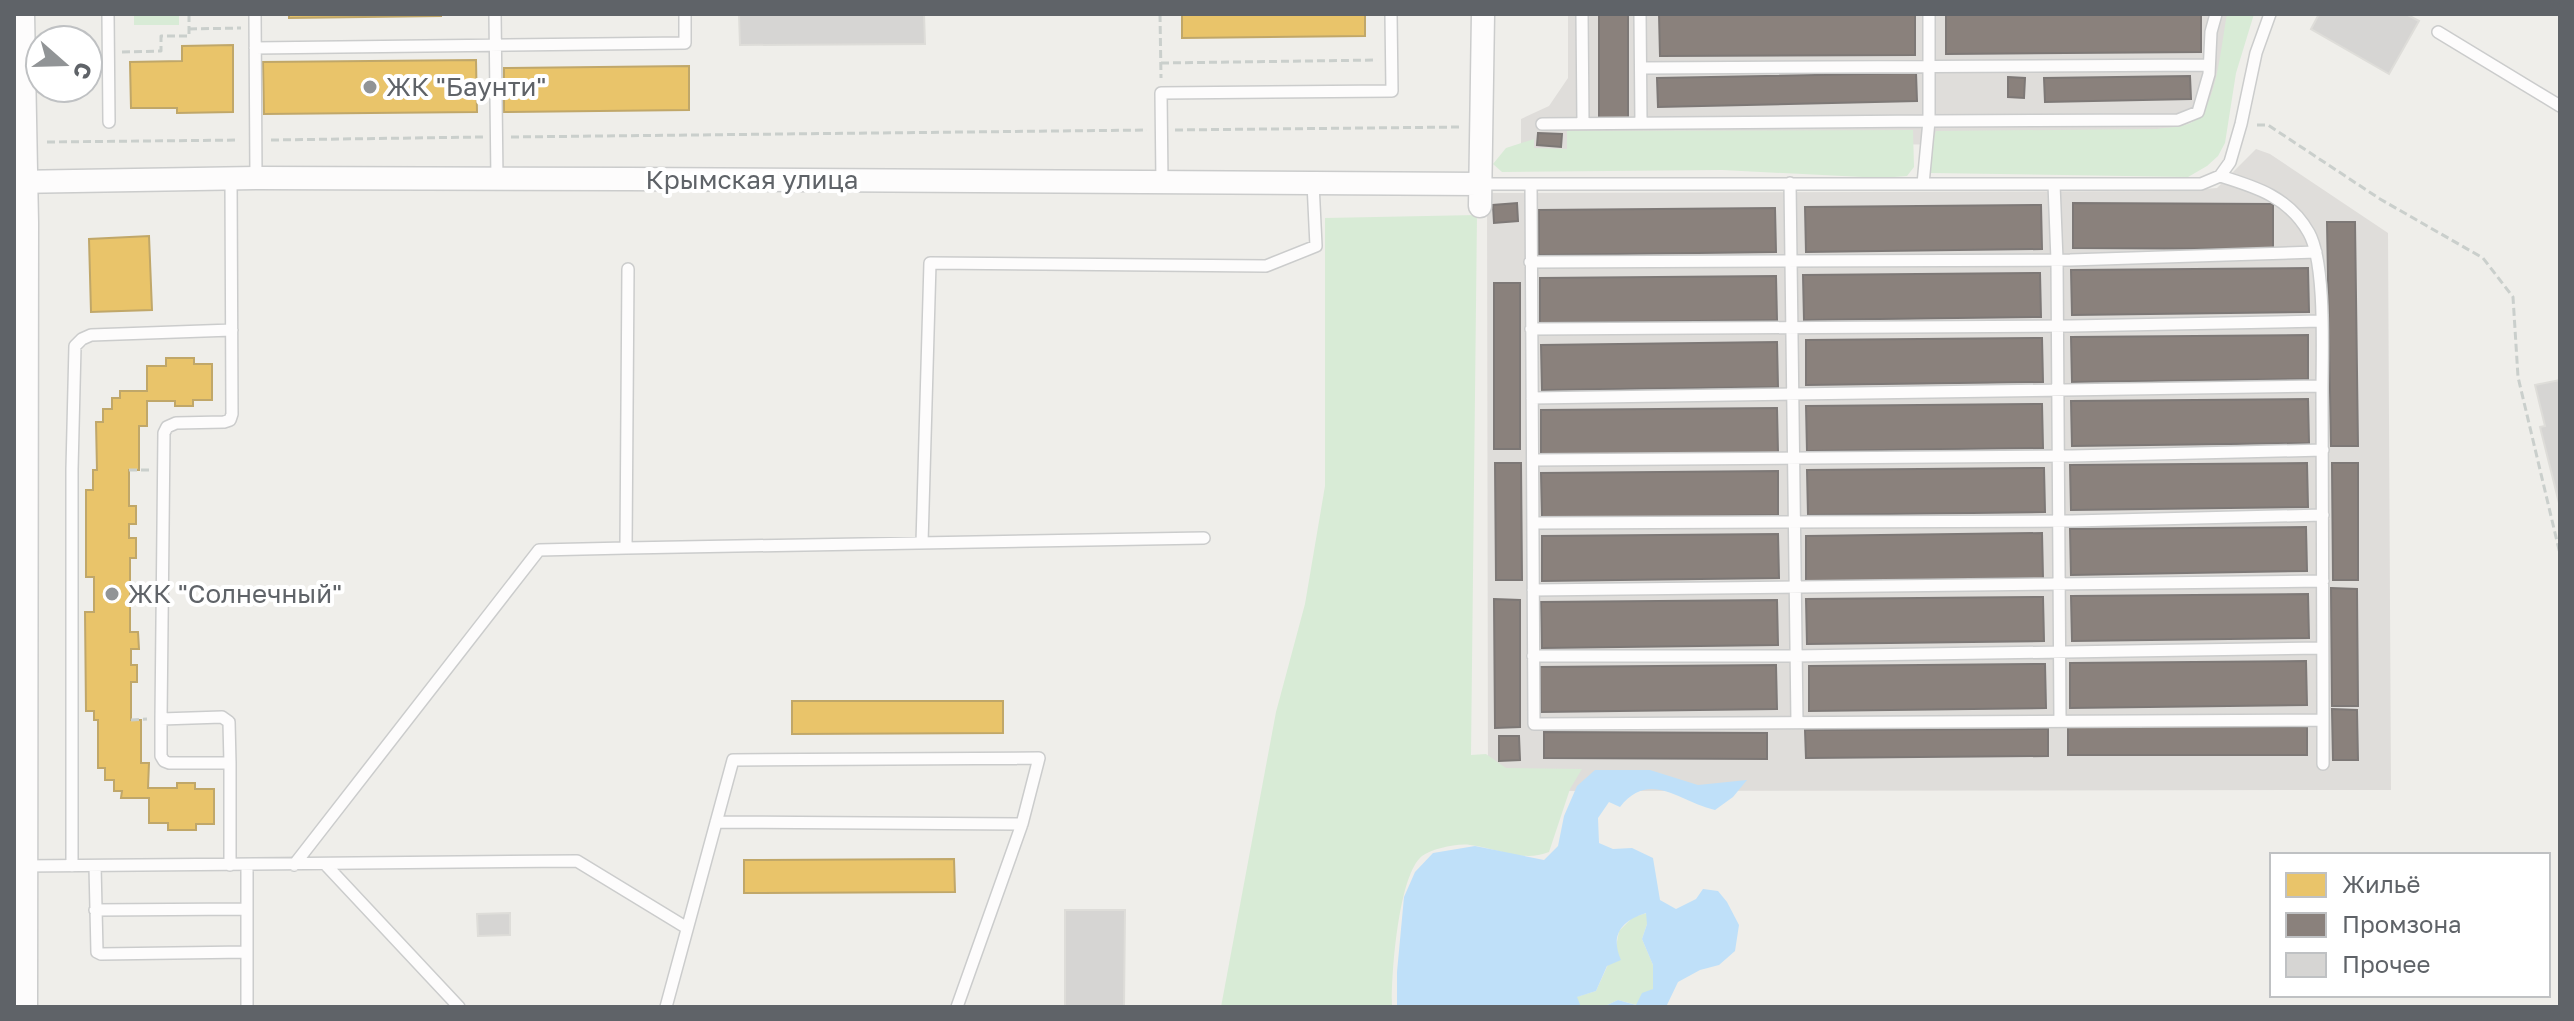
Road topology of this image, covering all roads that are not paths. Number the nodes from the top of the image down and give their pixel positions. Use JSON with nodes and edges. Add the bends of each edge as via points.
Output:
{"nodes":[{"id":1,"x":20,"y":14,"type":"edge"},
{"id":2,"x":108,"y":14,"type":"edge"},
{"id":3,"x":255,"y":14,"type":"edge"},
{"id":4,"x":495,"y":14,"type":"edge"},
{"id":5,"x":685,"y":14,"type":"edge"},
{"id":6,"x":1391,"y":14,"type":"edge"},
{"id":7,"x":1483,"y":14,"type":"edge"},
{"id":8,"x":1582,"y":14,"type":"edge"},
{"id":9,"x":1640,"y":14,"type":"edge"},
{"id":10,"x":1929,"y":14,"type":"edge"},
{"id":11,"x":2216,"y":14,"type":"edge"},
{"id":12,"x":2270,"y":14,"type":"edge"},
{"id":13,"x":2438,"y":32,"type":"dead end"},
{"id":14,"x":495,"y":45,"type":"junction"},
{"id":15,"x":255,"y":48,"type":"junction"},
{"id":16,"x":2209,"y":65,"type":"junction"},
{"id":17,"x":1929,"y":66,"type":"junction"},
{"id":18,"x":1641,"y":68,"type":"junction"},
{"id":19,"x":2560,"y":106,"type":"edge"},
{"id":20,"x":1929,"y":121,"type":"junction"},
{"id":21,"x":109,"y":122,"type":"dead end"},
{"id":22,"x":1641,"y":122,"type":"junction"},
{"id":23,"x":1583,"y":123,"type":"junction"},
{"id":24,"x":1542,"y":124,"type":"dead end"},
{"id":25,"x":2220,"y":176,"type":"junction"},
{"id":26,"x":256,"y":178,"type":"junction"},
{"id":27,"x":231,"y":179,"type":"junction"},
{"id":28,"x":497,"y":180,"type":"junction"},
{"id":29,"x":19,"y":182,"type":"edge"},
{"id":30,"x":1162,"y":182,"type":"junction"},
{"id":31,"x":1313,"y":183,"type":"junction"},
{"id":32,"x":1790,"y":183,"type":"junction"},
{"id":33,"x":1531,"y":184,"type":"junction"},
{"id":34,"x":1923,"y":184,"type":"junction"},
{"id":35,"x":2054,"y":184,"type":"junction"},
{"id":36,"x":1480,"y":195,"type":"junction"},
{"id":37,"x":2316,"y":252,"type":"junction"},
{"id":38,"x":1790,"y":260,"type":"junction"},
{"id":39,"x":2057,"y":260,"type":"junction"},
{"id":40,"x":1530,"y":262,"type":"junction"},
{"id":41,"x":628,"y":269,"type":"dead end"},
{"id":42,"x":2322,"y":321,"type":"junction"},
{"id":43,"x":1791,"y":326,"type":"junction"},
{"id":44,"x":2058,"y":326,"type":"junction"},
{"id":45,"x":1531,"y":329,"type":"junction"},
{"id":46,"x":232,"y":330,"type":"junction"},
{"id":47,"x":2322,"y":386,"type":"junction"},
{"id":48,"x":2057,"y":392,"type":"junction"},
{"id":49,"x":1792,"y":395,"type":"junction"},
{"id":50,"x":1532,"y":398,"type":"junction"},
{"id":51,"x":2323,"y":450,"type":"junction"},
{"id":52,"x":2057,"y":456,"type":"junction"},
{"id":53,"x":1794,"y":457,"type":"junction"},
{"id":54,"x":1533,"y":460,"type":"junction"},
{"id":55,"x":2323,"y":515,"type":"junction"},
{"id":56,"x":2057,"y":521,"type":"junction"},
{"id":57,"x":1794,"y":522,"type":"junction"},
{"id":58,"x":1533,"y":523,"type":"junction"},
{"id":59,"x":1204,"y":538,"type":"dead end"},
{"id":60,"x":922,"y":543,"type":"junction"},
{"id":61,"x":626,"y":548,"type":"junction"},
{"id":62,"x":2323,"y":581,"type":"junction"},
{"id":63,"x":2058,"y":584,"type":"junction"},
{"id":64,"x":1795,"y":586,"type":"junction"},
{"id":65,"x":1533,"y":590,"type":"junction"},
{"id":66,"x":18,"y":591,"type":"edge"},
{"id":67,"x":2322,"y":648,"type":"junction"},
{"id":68,"x":2059,"y":653,"type":"junction"},
{"id":69,"x":1533,"y":656,"type":"junction"},
{"id":70,"x":1795,"y":656,"type":"junction"},
{"id":71,"x":161,"y":719,"type":"junction"},
{"id":72,"x":2060,"y":720,"type":"junction"},
{"id":73,"x":2323,"y":720,"type":"junction"},
{"id":74,"x":1797,"y":722,"type":"junction"},
{"id":75,"x":230,"y":763,"type":"junction"},
{"id":76,"x":2323,"y":764,"type":"dead end"},
{"id":77,"x":716,"y":822,"type":"junction"},
{"id":78,"x":1022,"y":824,"type":"junction"},
{"id":79,"x":20,"y":855,"type":"edge"},
{"id":80,"x":230,"y":865,"type":"junction"},
{"id":81,"x":247,"y":865,"type":"junction"},
{"id":82,"x":294,"y":865,"type":"junction"},
{"id":83,"x":326,"y":865,"type":"junction"},
{"id":84,"x":72,"y":866,"type":"junction"},
{"id":85,"x":95,"y":866,"type":"junction"},
{"id":86,"x":247,"y":909,"type":"junction"},
{"id":87,"x":95,"y":910,"type":"junction"},
{"id":88,"x":687,"y":928,"type":"junction"},
{"id":89,"x":247,"y":952,"type":"junction"},
{"id":90,"x":23,"y":1007,"type":"edge"},
{"id":91,"x":247,"y":1007,"type":"edge"},
{"id":92,"x":459,"y":1007,"type":"edge"},
{"id":93,"x":666,"y":1007,"type":"edge"},
{"id":94,"x":957,"y":1007,"type":"edge"}],
"edges":[{"from":1,"to":29,"type":"street"},
{"from":2,"to":21,"type":"lane"},
{"from":3,"to":15,"type":"lane"},
{"from":4,"to":14,"type":"lane"},
{"from":5,"to":14,"type":"lane","via":[[685,43]]},
{"from":6,"to":30,"type":"lane","via":[[1392,91],[1161,93]]},
{"from":7,"to":36,"type":"street"},
{"from":8,"to":23,"type":"lane"},
{"from":9,"to":18,"type":"lane"},
{"from":10,"to":17,"type":"lane"},
{"from":11,"to":16,"type":"lane"},
{"from":12,"to":25,"type":"lane","via":[[2230,162]]},
{"from":13,"to":19,"type":"lane"},
{"from":14,"to":15,"type":"lane"},
{"from":14,"to":28,"type":"lane"},
{"from":15,"to":26,"type":"lane"},
{"from":16,"to":17,"type":"lane"},
{"from":16,"to":20,"type":"lane","via":[[2198,112],[2178,120]]},
{"from":17,"to":18,"type":"lane"},
{"from":17,"to":20,"type":"lane"},
{"from":18,"to":22,"type":"lane"},
{"from":20,"to":22,"type":"lane"},
{"from":20,"to":34,"type":"lane"},
{"from":22,"to":23,"type":"lane"},
{"from":23,"to":24,"type":"lane"},
{"from":25,"to":35,"type":"lane","via":[[2201,184]]},
{"from":25,"to":37,"type":"lane","via":[[2262,188],[2291,210]]},
{"from":26,"to":27,"type":"street","name":"Крымская улица"},
{"from":26,"to":28,"type":"street","name":"Крымская улица"},
{"from":27,"to":29,"type":"street","name":"Крымская улица"},
{"from":27,"to":46,"type":"lane"},
{"from":28,"to":30,"type":"street","name":"Крымская улица"},
{"from":29,"to":66,"type":"street"},
{"from":30,"to":31,"type":"street","name":"Крымская улица"},
{"from":31,"to":36,"type":"street","name":"Крымская улица"},
{"from":31,"to":60,"type":"lane","via":[[1316,246],[1266,266],[930,263]]},
{"from":32,"to":33,"type":"lane"},
{"from":32,"to":34,"type":"lane"},
{"from":32,"to":38,"type":"lane"},
{"from":33,"to":36,"type":"lane"},
{"from":33,"to":40,"type":"lane"},
{"from":34,"to":35,"type":"lane"},
{"from":35,"to":39,"type":"lane"},
{"from":37,"to":39,"type":"lane"},
{"from":37,"to":42,"type":"lane"},
{"from":38,"to":39,"type":"lane"},
{"from":38,"to":40,"type":"lane"},
{"from":38,"to":43,"type":"lane"},
{"from":39,"to":44,"type":"lane"},
{"from":40,"to":45,"type":"lane"},
{"from":41,"to":61,"type":"lane"},
{"from":42,"to":44,"type":"lane"},
{"from":42,"to":47,"type":"lane"},
{"from":43,"to":44,"type":"lane"},
{"from":43,"to":45,"type":"lane"},
{"from":43,"to":49,"type":"lane"},
{"from":44,"to":48,"type":"lane"},
{"from":45,"to":50,"type":"lane"},
{"from":46,"to":71,"type":"lane","via":[[230,420],[176,423],[164,433]]},
{"from":46,"to":84,"type":"lane","via":[[91,335],[75,346]]},
{"from":47,"to":48,"type":"lane"},
{"from":47,"to":51,"type":"lane"},
{"from":48,"to":49,"type":"lane"},
{"from":48,"to":52,"type":"lane"},
{"from":49,"to":50,"type":"lane"},
{"from":49,"to":53,"type":"lane"},
{"from":50,"to":54,"type":"lane"},
{"from":51,"to":52,"type":"lane"},
{"from":51,"to":55,"type":"lane"},
{"from":52,"to":53,"type":"lane"},
{"from":52,"to":56,"type":"lane"},
{"from":53,"to":54,"type":"lane"},
{"from":53,"to":57,"type":"lane"},
{"from":54,"to":58,"type":"lane"},
{"from":55,"to":56,"type":"lane"},
{"from":55,"to":62,"type":"lane"},
{"from":56,"to":57,"type":"lane"},
{"from":56,"to":63,"type":"lane"},
{"from":57,"to":58,"type":"lane"},
{"from":57,"to":64,"type":"lane"},
{"from":58,"to":65,"type":"lane"},
{"from":59,"to":60,"type":"lane"},
{"from":60,"to":61,"type":"lane"},
{"from":61,"to":82,"type":"lane","via":[[539,550]]},
{"from":62,"to":63,"type":"lane"},
{"from":62,"to":67,"type":"lane"},
{"from":63,"to":64,"type":"lane"},
{"from":63,"to":68,"type":"lane"},
{"from":64,"to":65,"type":"lane"},
{"from":64,"to":70,"type":"lane"},
{"from":65,"to":69,"type":"lane"},
{"from":66,"to":79,"type":"street"},
{"from":67,"to":68,"type":"lane"},
{"from":67,"to":73,"type":"lane"},
{"from":68,"to":70,"type":"lane"},
{"from":68,"to":72,"type":"lane"},
{"from":69,"to":70,"type":"lane"},
{"from":69,"to":74,"type":"lane","via":[[1534,724]]},
{"from":70,"to":74,"type":"lane"},
{"from":71,"to":75,"type":"lane","via":[[164,761]]},
{"from":71,"to":75,"type":"lane","via":[[222,717],[231,729]]},
{"from":72,"to":73,"type":"lane"},
{"from":72,"to":74,"type":"lane"},
{"from":73,"to":76,"type":"lane"},
{"from":75,"to":80,"type":"lane"},
{"from":77,"to":78,"type":"lane"},
{"from":77,"to":78,"type":"lane","via":[[733,760],[1039,758]]},
{"from":77,"to":88,"type":"lane"},
{"from":78,"to":94,"type":"lane"},
{"from":79,"to":84,"type":"lane"},
{"from":79,"to":90,"type":"street"},
{"from":80,"to":81,"type":"lane"},
{"from":80,"to":85,"type":"lane"},
{"from":81,"to":82,"type":"lane"},
{"from":81,"to":86,"type":"lane"},
{"from":82,"to":83,"type":"lane"},
{"from":83,"to":88,"type":"lane","via":[[577,861]]},
{"from":83,"to":92,"type":"lane"},
{"from":84,"to":85,"type":"lane"},
{"from":85,"to":87,"type":"lane"},
{"from":86,"to":87,"type":"lane"},
{"from":86,"to":89,"type":"lane"},
{"from":87,"to":89,"type":"lane","via":[[96,948],[101,954]]},
{"from":88,"to":93,"type":"lane"},
{"from":89,"to":91,"type":"lane"}]}
